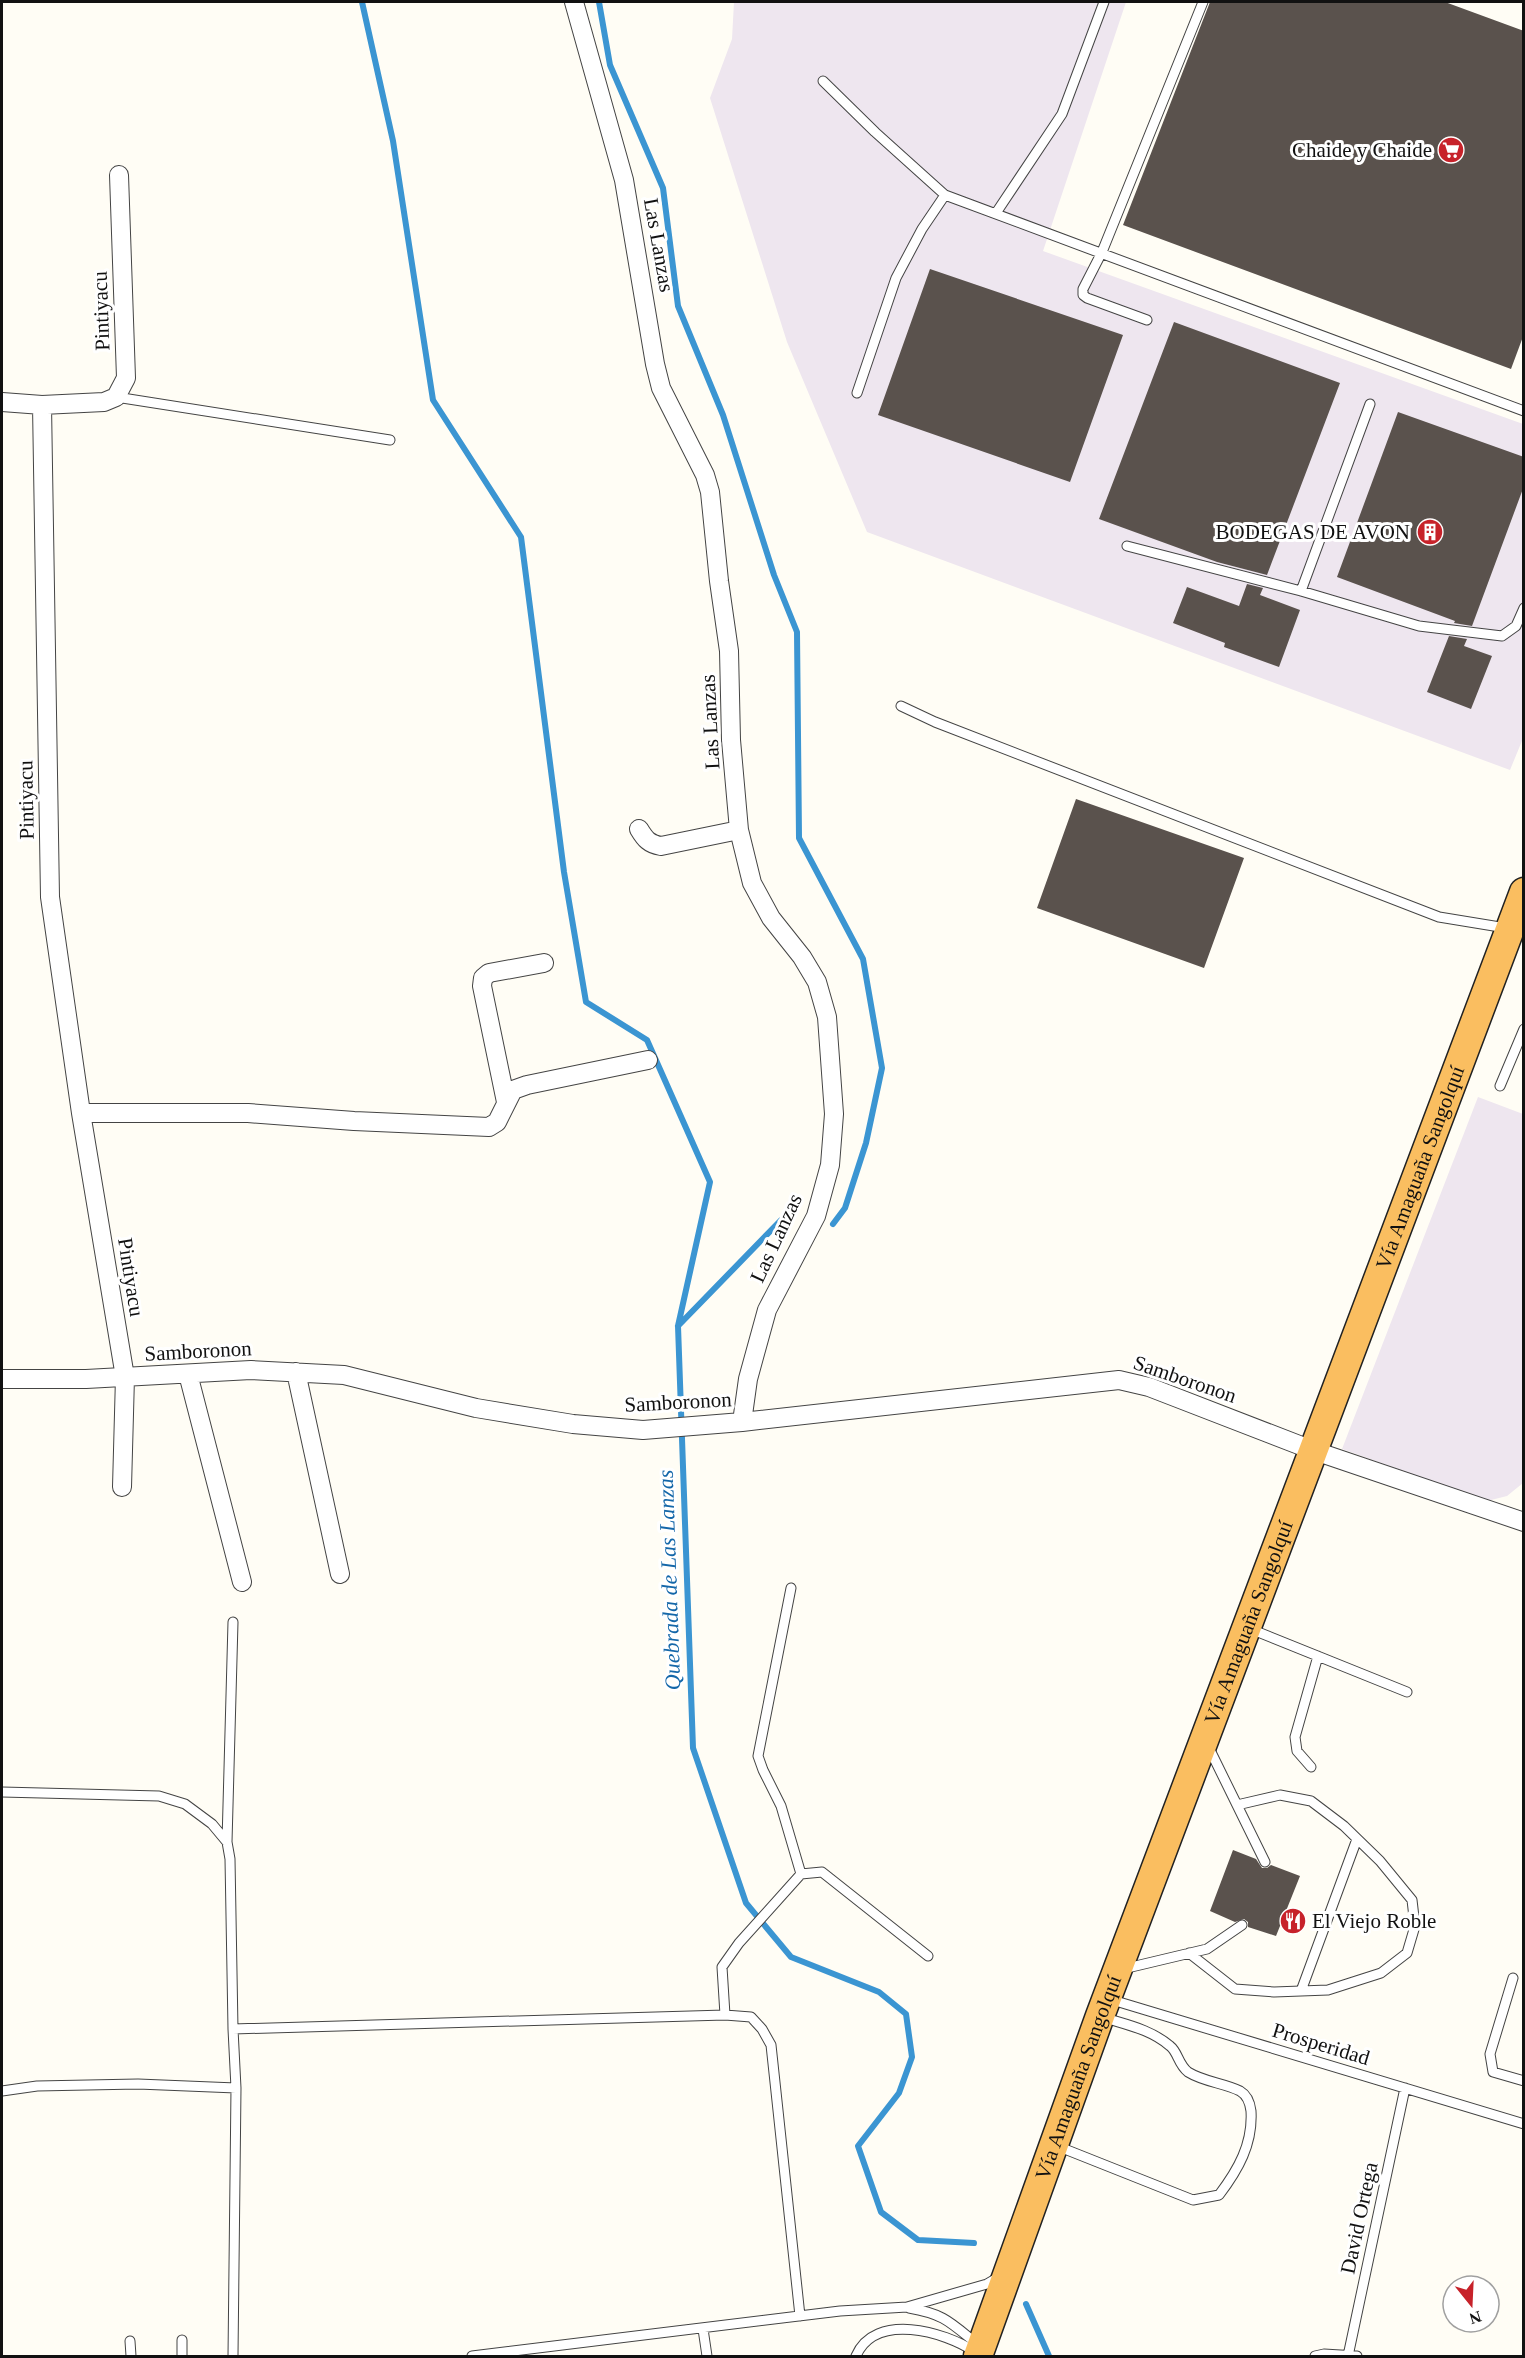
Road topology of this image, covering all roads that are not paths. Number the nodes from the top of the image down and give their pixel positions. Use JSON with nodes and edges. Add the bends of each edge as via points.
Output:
{"nodes":[{"id":1,"x":574,"y":2,"type":"edge"},
{"id":2,"x":1104,"y":2,"type":"edge"},
{"id":3,"x":1203,"y":2,"type":"edge"},
{"id":4,"x":823,"y":81,"type":"dead end"},
{"id":5,"x":120,"y":175,"type":"dead end"},
{"id":6,"x":945,"y":195,"type":"junction"},
{"id":7,"x":996,"y":213,"type":"junction"},
{"id":8,"x":1102,"y":252,"type":"junction"},
{"id":9,"x":1147,"y":320,"type":"dead end"},
{"id":10,"x":857,"y":393,"type":"dead end"},
{"id":11,"x":116,"y":397,"type":"junction"},
{"id":12,"x":2,"y":402,"type":"edge"},
{"id":13,"x":1370,"y":404,"type":"dead end"},
{"id":14,"x":42,"y":405,"type":"junction"},
{"id":15,"x":1524,"y":411,"type":"edge"},
{"id":16,"x":390,"y":440,"type":"dead end"},
{"id":17,"x":1127,"y":546,"type":"dead end"},
{"id":18,"x":1300,"y":591,"type":"junction"},
{"id":19,"x":1524,"y":608,"type":"edge"},
{"id":20,"x":901,"y":706,"type":"dead end"},
{"id":21,"x":639,"y":829,"type":"dead end"},
{"id":22,"x":739,"y":830,"type":"junction"},
{"id":23,"x":1524,"y":891,"type":"edge"},
{"id":24,"x":1517,"y":930,"type":"edge"},
{"id":25,"x":544,"y":963,"type":"dead end"},
{"id":26,"x":1524,"y":1029,"type":"edge"},
{"id":27,"x":648,"y":1060,"type":"dead end"},
{"id":28,"x":1500,"y":1086,"type":"dead end"},
{"id":29,"x":506,"y":1102,"type":"junction"},
{"id":30,"x":81,"y":1113,"type":"junction"},
{"id":31,"x":296,"y":1372,"type":"junction"},
{"id":32,"x":188,"y":1374,"type":"junction"},
{"id":33,"x":125,"y":1377,"type":"junction"},
{"id":34,"x":2,"y":1379,"type":"edge"},
{"id":35,"x":733,"y":1422,"type":"junction"},
{"id":36,"x":1312,"y":1450,"type":"junction"},
{"id":37,"x":122,"y":1487,"type":"dead end"},
{"id":38,"x":1524,"y":1522,"type":"edge"},
{"id":39,"x":340,"y":1574,"type":"dead end"},
{"id":40,"x":242,"y":1582,"type":"dead end"},
{"id":41,"x":791,"y":1588,"type":"dead end"},
{"id":42,"x":233,"y":1622,"type":"dead end"},
{"id":43,"x":1246,"y":1628,"type":"junction"},
{"id":44,"x":1318,"y":1656,"type":"junction"},
{"id":45,"x":1407,"y":1692,"type":"dead end"},
{"id":46,"x":1204,"y":1739,"type":"junction"},
{"id":47,"x":1311,"y":1767,"type":"dead end"},
{"id":48,"x":2,"y":1792,"type":"edge"},
{"id":49,"x":1237,"y":1805,"type":"junction"},
{"id":50,"x":1357,"y":1839,"type":"junction"},
{"id":51,"x":226,"y":1842,"type":"junction"},
{"id":52,"x":1265,"y":1862,"type":"dead end"},
{"id":53,"x":801,"y":1874,"type":"junction"},
{"id":54,"x":1242,"y":1925,"type":"dead end"},
{"id":55,"x":1189,"y":1953,"type":"junction"},
{"id":56,"x":928,"y":1956,"type":"dead end"},
{"id":57,"x":1118,"y":1970,"type":"junction"},
{"id":58,"x":1513,"y":1978,"type":"dead end"},
{"id":59,"x":1301,"y":1991,"type":"junction"},
{"id":60,"x":1104,"y":2007,"type":"junction"},
{"id":61,"x":725,"y":2015,"type":"junction"},
{"id":62,"x":233,"y":2029,"type":"junction"},
{"id":63,"x":1524,"y":2081,"type":"edge"},
{"id":64,"x":236,"y":2088,"type":"junction"},
{"id":65,"x":1406,"y":2088,"type":"junction"},
{"id":66,"x":2,"y":2091,"type":"edge"},
{"id":67,"x":1524,"y":2124,"type":"edge"},
{"id":68,"x":1054,"y":2145,"type":"junction"},
{"id":69,"x":1008,"y":2272,"type":"junction"},
{"id":70,"x":907,"y":2307,"type":"junction"},
{"id":71,"x":800,"y":2316,"type":"junction"},
{"id":72,"x":703,"y":2329,"type":"junction"},
{"id":73,"x":182,"y":2340,"type":"dead end"},
{"id":74,"x":130,"y":2341,"type":"dead end"},
{"id":75,"x":980,"y":2353,"type":"edge"},
{"id":76,"x":131,"y":2356,"type":"edge"},
{"id":77,"x":182,"y":2356,"type":"edge"},
{"id":78,"x":233,"y":2356,"type":"edge"},
{"id":79,"x":472,"y":2356,"type":"edge"},
{"id":80,"x":707,"y":2356,"type":"edge"},
{"id":81,"x":856,"y":2356,"type":"edge"},
{"id":82,"x":1316,"y":2356,"type":"edge"},
{"id":83,"x":1351,"y":2356,"type":"edge"}],
"edges":[{"from":1,"to":22,"type":"street","name":"Las Lanzas","via":[[624,180],[661,388],[710,492],[729,651]]},
{"from":2,"to":7,"type":"lane","via":[[1062,114]]},
{"from":3,"to":8,"type":"lane"},
{"from":4,"to":6,"type":"lane"},
{"from":5,"to":11,"type":"street","name":"Pintiyacu","via":[[126,378]]},
{"from":6,"to":7,"type":"lane"},
{"from":6,"to":10,"type":"lane","via":[[896,278]]},
{"from":7,"to":8,"type":"lane"},
{"from":8,"to":9,"type":"lane","via":[[1083,295]]},
{"from":8,"to":15,"type":"lane"},
{"from":11,"to":14,"type":"street","via":[[104,402]]},
{"from":11,"to":16,"type":"lane"},
{"from":12,"to":14,"type":"street"},
{"from":13,"to":18,"type":"lane"},
{"from":14,"to":30,"type":"street","name":"Pintiyacu","via":[[50,897]]},
{"from":17,"to":18,"type":"lane"},
{"from":18,"to":19,"type":"lane","via":[[1419,626],[1483,635],[1502,636],[1516,626]]},
{"from":20,"to":24,"type":"lane","via":[[1439,917]]},
{"from":21,"to":22,"type":"street","via":[[644,839],[661,846]]},
{"from":22,"to":35,"type":"street","name":"Las Lanzas","via":[[759,901],[818,982],[827,1017],[834,1114],[830,1165],[816,1216],[767,1310]]},
{"from":23,"to":24,"type":"highway","name":"Vía Amaguaña Sangolquí"},
{"from":24,"to":36,"type":"highway","name":"Vía Amaguaña Sangolquí"},
{"from":25,"to":29,"type":"street","via":[[489,973],[483,978]]},
{"from":26,"to":28,"type":"lane"},
{"from":27,"to":29,"type":"street","via":[[527,1085],[513,1090]]},
{"from":29,"to":30,"type":"street","via":[[497,1122],[489,1127],[248,1113]]},
{"from":30,"to":33,"type":"street","name":"Pintiyacu"},
{"from":31,"to":32,"type":"street","name":"Samboronon"},
{"from":31,"to":35,"type":"street","name":"Samboronon","via":[[344,1374],[476,1408],[573,1424],[643,1430]]},
{"from":31,"to":39,"type":"street"},
{"from":32,"to":33,"type":"street","name":"Samboronon"},
{"from":32,"to":40,"type":"street"},
{"from":33,"to":34,"type":"street","name":"Samboronon"},
{"from":33,"to":37,"type":"street","name":"Pintiyacu"},
{"from":35,"to":36,"type":"street","name":"Samboronon","via":[[1119,1380],[1149,1387]]},
{"from":36,"to":38,"type":"street","name":"Samboronon"},
{"from":36,"to":43,"type":"highway","name":"Vía Amaguaña Sangolquí"},
{"from":41,"to":53,"type":"lane","via":[[758,1756],[781,1806]]},
{"from":42,"to":51,"type":"lane"},
{"from":43,"to":44,"type":"lane"},
{"from":43,"to":46,"type":"highway","name":"Vía Amaguaña Sangolquí"},
{"from":44,"to":45,"type":"lane"},
{"from":44,"to":47,"type":"lane","via":[[1295,1737],[1297,1751]]},
{"from":46,"to":49,"type":"lane"},
{"from":46,"to":57,"type":"highway","name":"Vía Amaguaña Sangolquí"},
{"from":48,"to":51,"type":"lane","via":[[159,1796],[185,1804],[212,1824]]},
{"from":49,"to":50,"type":"lane","via":[[1280,1795],[1311,1801]]},
{"from":49,"to":52,"type":"lane"},
{"from":50,"to":59,"type":"lane"},
{"from":50,"to":59,"type":"lane","via":[[1412,1900],[1414,1926],[1407,1953],[1381,1973],[1328,1990]]},
{"from":51,"to":62,"type":"lane","via":[[230,1859]]},
{"from":53,"to":56,"type":"lane","via":[[822,1872]]},
{"from":53,"to":61,"type":"lane","via":[[722,1967]]},
{"from":54,"to":55,"type":"lane","via":[[1207,1949]]},
{"from":55,"to":57,"type":"lane"},
{"from":55,"to":59,"type":"lane","via":[[1235,1989]]},
{"from":57,"to":60,"type":"highway","name":"Vía Amaguaña Sangolquí"},
{"from":58,"to":63,"type":"lane","via":[[1490,2054],[1493,2072]]},
{"from":60,"to":65,"type":"lane","name":"Prosperidad"},
{"from":60,"to":68,"type":"highway","name":"Vía Amaguaña Sangolquí"},
{"from":60,"to":68,"type":"lane","via":[[1173,2048],[1179,2062],[1193,2075],[1242,2092],[1250,2103],[1248,2146],[1219,2195],[1193,2199]]},
{"from":61,"to":62,"type":"lane"},
{"from":61,"to":71,"type":"lane","via":[[751,2017],[771,2045]]},
{"from":62,"to":64,"type":"lane"},
{"from":64,"to":66,"type":"lane","via":[[138,2084],[37,2086]]},
{"from":64,"to":78,"type":"lane"},
{"from":65,"to":67,"type":"lane","name":"Prosperidad"},
{"from":65,"to":83,"type":"lane","name":"David Ortega"},
{"from":68,"to":69,"type":"highway","name":"Vía Amaguaña Sangolquí"},
{"from":69,"to":70,"type":"lane","via":[[987,2284]]},
{"from":69,"to":75,"type":"highway","name":"Vía Amaguaña Sangolquí"},
{"from":70,"to":71,"type":"lane"},
{"from":70,"to":75,"type":"lane","via":[[948,2319]]},
{"from":71,"to":72,"type":"lane"},
{"from":72,"to":79,"type":"lane"},
{"from":72,"to":80,"type":"lane"},
{"from":73,"to":77,"type":"lane"},
{"from":74,"to":76,"type":"lane"},
{"from":75,"to":81,"type":"lane","via":[[943,2335],[887,2330],[872,2336]]},
{"from":82,"to":83,"type":"lane"}]}
